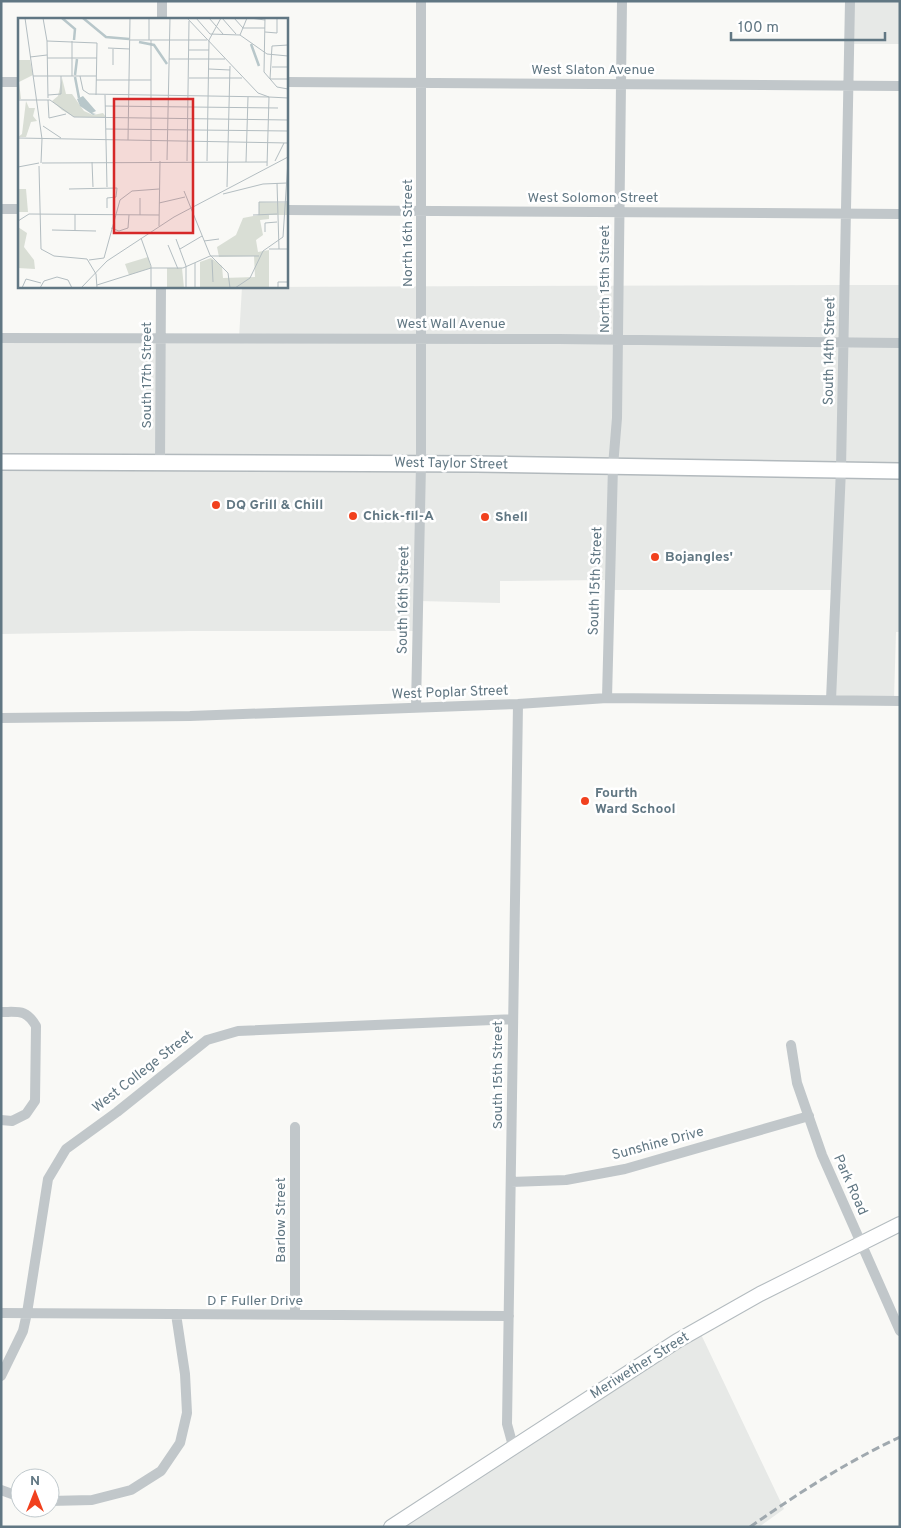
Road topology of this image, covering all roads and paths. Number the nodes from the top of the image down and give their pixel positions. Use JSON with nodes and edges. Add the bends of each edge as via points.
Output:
{"nodes":[{"id":1,"x":162,"y":1,"type":"edge"},
{"id":2,"x":421,"y":1,"type":"edge"},
{"id":3,"x":622,"y":1,"type":"edge"},
{"id":4,"x":850,"y":1,"type":"edge"},
{"id":5,"x":162,"y":18,"type":"edge"},
{"id":6,"x":1,"y":82,"type":"edge"},
{"id":7,"x":18,"y":82,"type":"edge"},
{"id":8,"x":288,"y":82,"type":"edge"},
{"id":9,"x":422,"y":82,"type":"junction"},
{"id":10,"x":621,"y":84,"type":"junction"},
{"id":11,"x":848,"y":86,"type":"junction"},
{"id":12,"x":900,"y":86,"type":"edge"},
{"id":13,"x":1,"y":209,"type":"edge"},
{"id":14,"x":18,"y":209,"type":"edge"},
{"id":15,"x":288,"y":210,"type":"edge"},
{"id":16,"x":422,"y":210,"type":"junction"},
{"id":17,"x":619,"y":211,"type":"junction"},
{"id":18,"x":846,"y":212,"type":"junction"},
{"id":19,"x":900,"y":214,"type":"edge"},
{"id":20,"x":161,"y":288,"type":"edge"},
{"id":21,"x":1,"y":338,"type":"edge"},
{"id":22,"x":160,"y":338,"type":"junction"},
{"id":23,"x":422,"y":338,"type":"junction"},
{"id":24,"x":618,"y":339,"type":"junction"},
{"id":25,"x":844,"y":342,"type":"junction"},
{"id":26,"x":900,"y":343,"type":"edge"},
{"id":27,"x":1,"y":462,"type":"edge"},
{"id":28,"x":160,"y":463,"type":"junction"},
{"id":29,"x":421,"y":464,"type":"junction"},
{"id":30,"x":613,"y":466,"type":"junction"},
{"id":31,"x":841,"y":469,"type":"junction"},
{"id":32,"x":900,"y":471,"type":"edge"},
{"id":33,"x":607,"y":698,"type":"junction"},
{"id":34,"x":831,"y":700,"type":"junction"},
{"id":35,"x":900,"y":701,"type":"edge"},
{"id":36,"x":518,"y":704,"type":"junction"},
{"id":37,"x":416,"y":707,"type":"junction"},
{"id":38,"x":1,"y":718,"type":"edge"},
{"id":39,"x":1,"y":1012,"type":"edge"},
{"id":40,"x":513,"y":1018,"type":"junction"},
{"id":41,"x":790,"y":1045,"type":"dead end"},
{"id":42,"x":809,"y":1116,"type":"junction"},
{"id":43,"x":1,"y":1120,"type":"edge"},
{"id":44,"x":295,"y":1127,"type":"dead end"},
{"id":45,"x":511,"y":1182,"type":"junction"},
{"id":46,"x":900,"y":1224,"type":"edge"},
{"id":47,"x":862,"y":1243,"type":"junction"},
{"id":48,"x":1,"y":1313,"type":"edge"},
{"id":49,"x":27,"y":1313,"type":"junction"},
{"id":50,"x":176,"y":1314,"type":"junction"},
{"id":51,"x":295,"y":1314,"type":"junction"},
{"id":52,"x":509,"y":1316,"type":"junction"},
{"id":53,"x":900,"y":1331,"type":"edge"},
{"id":54,"x":1,"y":1376,"type":"edge"},
{"id":55,"x":513,"y":1446,"type":"junction"},
{"id":56,"x":60,"y":1501,"type":"edge"},
{"id":57,"x":391,"y":1527,"type":"edge"}],
"edges":[{"from":1,"to":5,"type":"street"},
{"from":2,"to":9,"type":"street","name":"North 16th Street"},
{"from":3,"to":10,"type":"street","name":"North 15th Street"},
{"from":4,"to":11,"type":"street","name":"South 14th Street"},
{"from":6,"to":7,"type":"street"},
{"from":8,"to":9,"type":"street","name":"West Slaton Avenue"},
{"from":9,"to":10,"type":"street","name":"West Slaton Avenue"},
{"from":9,"to":16,"type":"street","name":"North 16th Street"},
{"from":10,"to":11,"type":"street","name":"West Slaton Avenue"},
{"from":10,"to":17,"type":"street","name":"North 15th Street"},
{"from":11,"to":12,"type":"street","name":"West Slaton Avenue"},
{"from":11,"to":18,"type":"street","name":"South 14th Street"},
{"from":13,"to":14,"type":"street"},
{"from":15,"to":16,"type":"street","name":"West Solomon Street"},
{"from":16,"to":17,"type":"street","name":"West Solomon Street"},
{"from":16,"to":23,"type":"street","name":"North 16th Street"},
{"from":17,"to":18,"type":"street","name":"West Solomon Street"},
{"from":17,"to":24,"type":"street","name":"North 15th Street"},
{"from":18,"to":19,"type":"street","name":"West Solomon Street"},
{"from":18,"to":25,"type":"street","name":"South 14th Street"},
{"from":20,"to":22,"type":"street","name":"South 17th Street"},
{"from":21,"to":22,"type":"street","name":"West Wall Avenue"},
{"from":22,"to":23,"type":"street","name":"West Wall Avenue"},
{"from":22,"to":28,"type":"street","name":"South 17th Street"},
{"from":23,"to":24,"type":"street","name":"West Wall Avenue"},
{"from":23,"to":29,"type":"street","name":"North 16th Street"},
{"from":24,"to":25,"type":"street","name":"West Wall Avenue"},
{"from":24,"to":30,"type":"street","name":"North 15th Street"},
{"from":25,"to":26,"type":"street","name":"West Wall Avenue"},
{"from":25,"to":31,"type":"street","name":"South 14th Street"},
{"from":27,"to":28,"type":"main road","name":"West Taylor Street"},
{"from":28,"to":29,"type":"main road","name":"West Taylor Street"},
{"from":29,"to":30,"type":"main road","name":"West Taylor Street"},
{"from":29,"to":37,"type":"street","name":"South 16th Street"},
{"from":30,"to":31,"type":"main road","name":"West Taylor Street"},
{"from":30,"to":33,"type":"street","name":"South 15th Street"},
{"from":31,"to":32,"type":"main road","name":"West Taylor Street"},
{"from":31,"to":34,"type":"street","name":"South 14th Street"},
{"from":33,"to":34,"type":"street","name":"West Poplar Street"},
{"from":33,"to":36,"type":"street","name":"West Poplar Street"},
{"from":34,"to":35,"type":"street","name":"West Poplar Street"},
{"from":36,"to":37,"type":"street","name":"West Poplar Street"},
{"from":36,"to":40,"type":"street","name":"South 15th Street"},
{"from":37,"to":38,"type":"street","name":"West Poplar Street","via":[[190,716]]},
{"from":39,"to":43,"type":"street","via":[[22,1012],[30,1016],[36,1026],[35,1101],[26,1114],[12,1121]]},
{"from":40,"to":45,"type":"street","name":"South 15th Street"},
{"from":40,"to":49,"type":"street","name":"West College Street","via":[[238,1031],[207,1040],[66,1149],[48,1179]]},
{"from":41,"to":42,"type":"street","name":"Park Road","via":[[797,1083]]},
{"from":42,"to":45,"type":"street","name":"Sunshine Drive","via":[[615,1171],[566,1180]]},
{"from":42,"to":47,"type":"street","name":"Park Road","via":[[832,1180]]},
{"from":44,"to":51,"type":"street","name":"Barlow Street"},
{"from":45,"to":52,"type":"street","name":"South 15th Street"},
{"from":46,"to":47,"type":"street","name":"Meriwether Street"},
{"from":47,"to":53,"type":"street","name":"Park Road"},
{"from":47,"to":55,"type":"street","name":"Meriwether Street","via":[[760,1294],[677,1341]]},
{"from":48,"to":49,"type":"street","name":"D F Fuller Drive"},
{"from":49,"to":50,"type":"street","name":"D F Fuller Drive"},
{"from":49,"to":54,"type":"street","name":"West College Street","via":[[23,1331]]},
{"from":50,"to":51,"type":"street","name":"D F Fuller Drive"},
{"from":50,"to":56,"type":"street","via":[[187,1414],[180,1443],[161,1471],[131,1490],[92,1500]]},
{"from":51,"to":52,"type":"street","name":"D F Fuller Drive"},
{"from":52,"to":55,"type":"street","name":"South 15th Street","via":[[507,1424]]},
{"from":55,"to":57,"type":"street","name":"Meriwether Street"}]}
